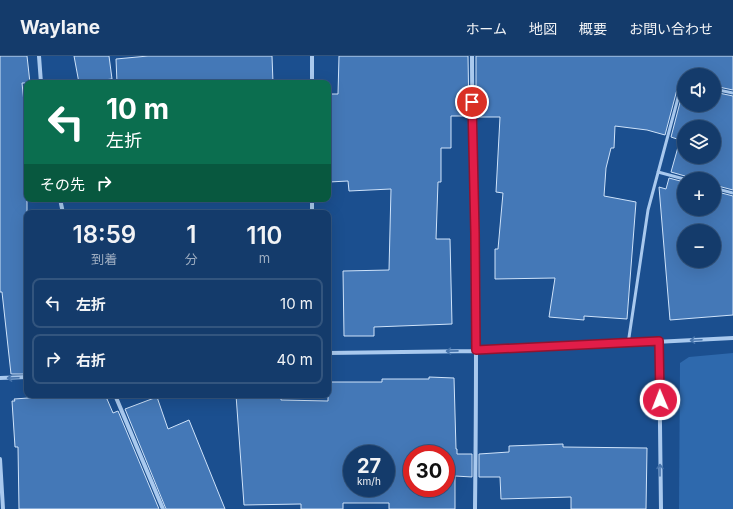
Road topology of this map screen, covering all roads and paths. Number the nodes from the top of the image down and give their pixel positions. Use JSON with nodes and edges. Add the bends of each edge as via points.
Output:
{"nodes":[{"id":1,"x":39,"y":56,"type":"edge"},
{"id":2,"x":312,"y":56,"type":"edge"},
{"id":3,"x":472,"y":56,"type":"edge"},
{"id":4,"x":41,"y":80,"type":"edge"},
{"id":5,"x":312,"y":80,"type":"edge"},
{"id":6,"x":721,"y":90,"type":"edge"},
{"id":7,"x":733,"y":93,"type":"edge"},
{"id":8,"x":677,"y":102,"type":"edge"},
{"id":9,"x":658,"y":172,"type":"junction"},
{"id":10,"x":677,"y":177,"type":"edge"},
{"id":11,"x":721,"y":190,"type":"edge"},
{"id":12,"x":733,"y":193,"type":"edge"},
{"id":13,"x":733,"y":338,"type":"edge"},
{"id":14,"x":659,"y":341,"type":"junction"},
{"id":15,"x":628,"y":344,"type":"junction"},
{"id":16,"x":476,"y":350,"type":"junction"},
{"id":17,"x":331,"y":353,"type":"edge"},
{"id":18,"x":24,"y":377,"type":"edge"},
{"id":19,"x":0,"y":378,"type":"edge"},
{"id":20,"x":116,"y":398,"type":"edge"},
{"id":21,"x":0,"y":459,"type":"edge"},
{"id":22,"x":3,"y":509,"type":"edge"},
{"id":23,"x":163,"y":509,"type":"edge"},
{"id":24,"x":475,"y":509,"type":"edge"},
{"id":25,"x":660,"y":509,"type":"edge"}],
"edges":[{"from":1,"to":4,"type":"street"},
{"from":2,"to":5,"type":"street"},
{"from":3,"to":16,"type":"street"},
{"from":6,"to":7,"type":"lane"},
{"from":8,"to":9,"type":"lane"},
{"from":9,"to":10,"type":"lane"},
{"from":9,"to":15,"type":"lane","via":[[648,210]]},
{"from":11,"to":12,"type":"lane"},
{"from":13,"to":14,"type":"street","one_way":true},
{"from":14,"to":15,"type":"street"},
{"from":25,"to":14,"type":"street","one_way":true},
{"from":15,"to":16,"type":"street"},
{"from":16,"to":17,"type":"street","one_way":true},
{"from":16,"to":24,"type":"street"},
{"from":18,"to":19,"type":"street","one_way":true},
{"from":20,"to":23,"type":"street"},
{"from":21,"to":22,"type":"street"}]}
